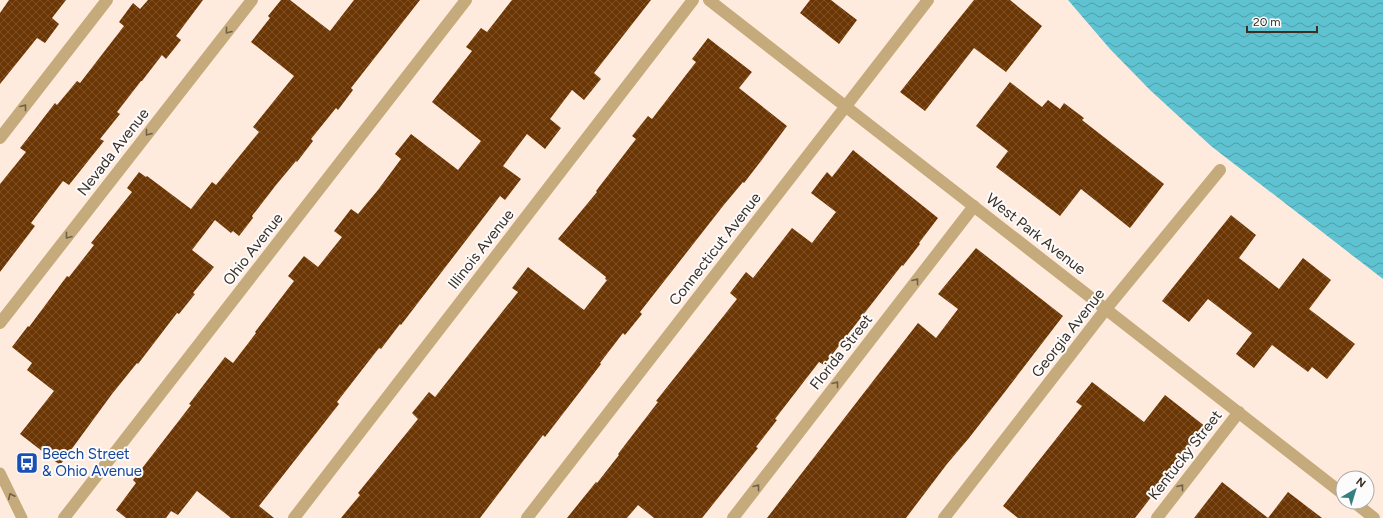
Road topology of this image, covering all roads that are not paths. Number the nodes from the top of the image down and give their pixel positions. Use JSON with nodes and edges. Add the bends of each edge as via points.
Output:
{"nodes":[{"id":1,"x":108,"y":0,"type":"edge"},
{"id":2,"x":252,"y":0,"type":"edge"},
{"id":3,"x":466,"y":0,"type":"edge"},
{"id":4,"x":693,"y":0,"type":"edge"},
{"id":5,"x":710,"y":0,"type":"edge"},
{"id":6,"x":928,"y":0,"type":"edge"},
{"id":7,"x":846,"y":106,"type":"junction"},
{"id":8,"x":0,"y":138,"type":"edge"},
{"id":9,"x":1220,"y":170,"type":"dead end"},
{"id":10,"x":974,"y":206,"type":"junction"},
{"id":11,"x":1106,"y":309,"type":"junction"},
{"id":12,"x":0,"y":323,"type":"edge"},
{"id":13,"x":1239,"y":412,"type":"junction"},
{"id":14,"x":0,"y":473,"type":"edge"},
{"id":15,"x":1335,"y":488,"type":"edge"},
{"id":16,"x":1364,"y":510,"type":"edge"},
{"id":17,"x":22,"y":518,"type":"edge"},
{"id":18,"x":64,"y":518,"type":"edge"},
{"id":19,"x":294,"y":518,"type":"edge"},
{"id":20,"x":527,"y":518,"type":"edge"},
{"id":21,"x":733,"y":518,"type":"edge"},
{"id":22,"x":944,"y":518,"type":"edge"},
{"id":23,"x":1157,"y":518,"type":"edge"},
{"id":24,"x":1373,"y":518,"type":"edge"}],
"edges":[{"from":8,"to":1,"type":"street","one_way":true},
{"from":2,"to":12,"type":"street","name":"Nevada Avenue","one_way":true},
{"from":3,"to":18,"type":"street","name":"Ohio Avenue"},
{"from":4,"to":19,"type":"street","name":"Illinois Avenue"},
{"from":5,"to":7,"type":"street","name":"West Park Avenue"},
{"from":6,"to":7,"type":"street","name":"Connecticut Avenue"},
{"from":7,"to":10,"type":"street","name":"West Park Avenue"},
{"from":7,"to":20,"type":"street","name":"Connecticut Avenue"},
{"from":9,"to":11,"type":"street","name":"Georgia Avenue"},
{"from":10,"to":11,"type":"street","name":"West Park Avenue"},
{"from":21,"to":10,"type":"street","name":"Florida Street","one_way":true},
{"from":11,"to":13,"type":"street","name":"West Park Avenue"},
{"from":11,"to":22,"type":"street","name":"Georgia Avenue"},
{"from":13,"to":15,"type":"street","name":"West Park Avenue"},
{"from":23,"to":13,"type":"street","name":"Kentucky Street","one_way":true},
{"from":17,"to":14,"type":"lane","one_way":true},
{"from":16,"to":24,"type":"street"}]}
